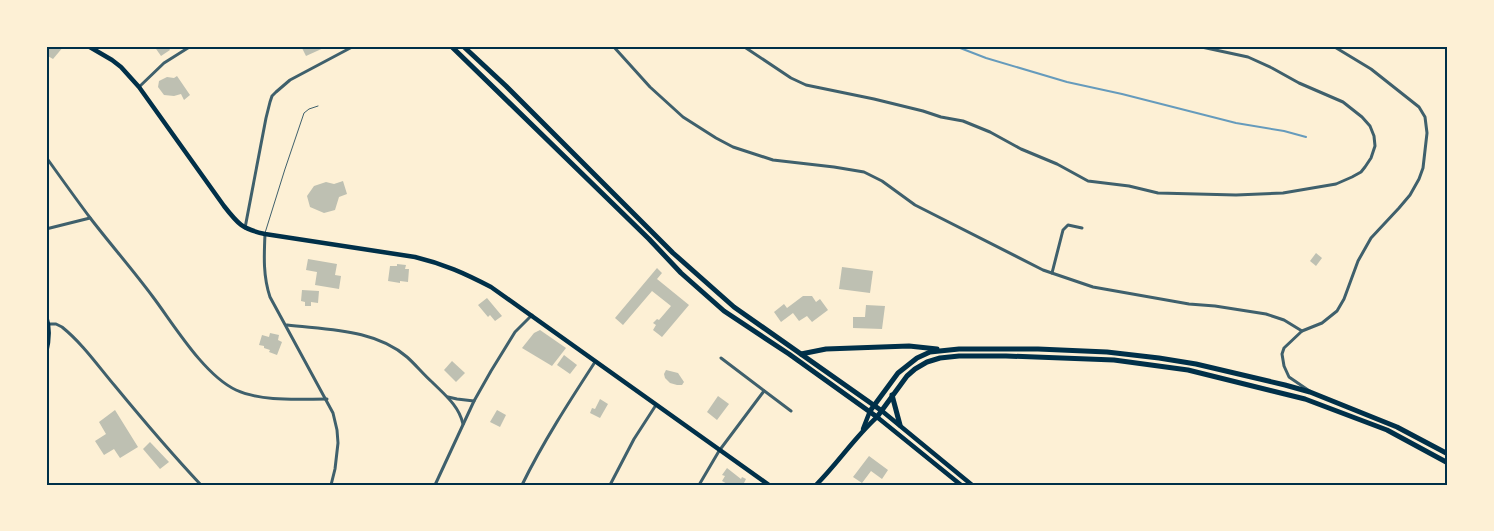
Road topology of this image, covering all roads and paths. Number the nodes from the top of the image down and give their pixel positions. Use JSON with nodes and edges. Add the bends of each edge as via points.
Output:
{"nodes":[{"id":1,"x":88,"y":46,"type":"edge"},
{"id":2,"x":191,"y":46,"type":"edge"},
{"id":3,"x":354,"y":46,"type":"edge"},
{"id":4,"x":451,"y":46,"type":"edge"},
{"id":5,"x":463,"y":46,"type":"edge"},
{"id":6,"x":613,"y":46,"type":"edge"},
{"id":7,"x":743,"y":46,"type":"edge"},
{"id":8,"x":1197,"y":46,"type":"edge"},
{"id":9,"x":1333,"y":46,"type":"edge"},
{"id":10,"x":139,"y":87,"type":"junction"},
{"id":11,"x":318,"y":106,"type":"dead end"},
{"id":12,"x":46,"y":157,"type":"edge"},
{"id":13,"x":90,"y":218,"type":"junction"},
{"id":14,"x":245,"y":228,"type":"junction"},
{"id":15,"x":1082,"y":228,"type":"dead end"},
{"id":16,"x":46,"y":229,"type":"edge"},
{"id":17,"x":265,"y":234,"type":"junction"},
{"id":18,"x":1052,"y":273,"type":"junction"},
{"id":19,"x":46,"y":316,"type":"edge"},
{"id":20,"x":532,"y":316,"type":"junction"},
{"id":21,"x":49,"y":324,"type":"junction"},
{"id":22,"x":286,"y":325,"type":"junction"},
{"id":23,"x":1302,"y":331,"type":"junction"},
{"id":24,"x":943,"y":350,"type":"junction"},
{"id":25,"x":46,"y":353,"type":"edge"},
{"id":26,"x":801,"y":354,"type":"junction"},
{"id":27,"x":721,"y":358,"type":"dead end"},
{"id":28,"x":595,"y":362,"type":"junction"},
{"id":29,"x":764,"y":391,"type":"junction"},
{"id":30,"x":1310,"y":392,"type":"junction"},
{"id":31,"x":892,"y":395,"type":"junction"},
{"id":32,"x":447,"y":397,"type":"junction"},
{"id":33,"x":327,"y":399,"type":"junction"},
{"id":34,"x":474,"y":400,"type":"junction"},
{"id":35,"x":656,"y":405,"type":"junction"},
{"id":36,"x":874,"y":405,"type":"junction"},
{"id":37,"x":791,"y":411,"type":"dead end"},
{"id":38,"x":870,"y":411,"type":"junction"},
{"id":39,"x":882,"y":411,"type":"junction"},
{"id":40,"x":877,"y":417,"type":"junction"},
{"id":41,"x":463,"y":424,"type":"junction"},
{"id":42,"x":900,"y":425,"type":"junction"},
{"id":43,"x":862,"y":430,"type":"junction"},
{"id":44,"x":719,"y":451,"type":"junction"},
{"id":45,"x":1448,"y":454,"type":"edge"},
{"id":46,"x":939,"y":458,"type":"junction"},
{"id":47,"x":1448,"y":463,"type":"edge"},
{"id":48,"x":935,"y":465,"type":"junction"},
{"id":49,"x":201,"y":485,"type":"edge"},
{"id":50,"x":331,"y":485,"type":"edge"},
{"id":51,"x":435,"y":485,"type":"edge"},
{"id":52,"x":522,"y":485,"type":"edge"},
{"id":53,"x":610,"y":485,"type":"edge"},
{"id":54,"x":699,"y":485,"type":"edge"},
{"id":55,"x":768,"y":485,"type":"edge"},
{"id":56,"x":816,"y":485,"type":"edge"},
{"id":57,"x":961,"y":485,"type":"edge"},
{"id":58,"x":972,"y":485,"type":"edge"}],
"edges":[{"from":1,"to":10,"type":"main road","via":[[121,67]]},
{"from":2,"to":10,"type":"street","via":[[164,63]]},
{"from":3,"to":14,"type":"street","via":[[290,80],[272,96]]},
{"from":4,"to":38,"type":"main road","via":[[681,273],[724,311]]},
{"from":5,"to":26,"type":"main road","via":[[673,253],[734,307]]},
{"from":6,"to":18,"type":"street","via":[[683,117],[733,147],[773,160],[864,172],[915,205]]},
{"from":7,"to":8,"type":"street","via":[[806,85],[963,121],[1088,181],[1158,193],[1283,193],[1336,184],[1352,178],[1365,167],[1375,146],[1374,136],[1362,116],[1343,102],[1248,57]]},
{"from":9,"to":23,"type":"street","via":[[1371,69],[1419,107],[1424,113],[1427,133],[1419,179],[1400,208],[1371,238],[1337,311],[1322,324]]},
{"from":10,"to":14,"type":"main road","via":[[224,206]]},
{"from":11,"to":17,"type":"lane","via":[[304,113]]},
{"from":12,"to":13,"type":"street"},
{"from":13,"to":16,"type":"street"},
{"from":13,"to":33,"type":"street","via":[[178,333],[227,386],[259,397]]},
{"from":14,"to":17,"type":"main road"},
{"from":15,"to":18,"type":"street","via":[[1068,225],[1063,230]]},
{"from":17,"to":20,"type":"main road","via":[[434,262],[461,271],[491,287]]},
{"from":17,"to":22,"type":"street","via":[[267,288]]},
{"from":18,"to":23,"type":"street","via":[[1093,287],[1266,314]]},
{"from":19,"to":21,"type":"main road"},
{"from":20,"to":28,"type":"main road"},
{"from":20,"to":34,"type":"street","via":[[510,338]]},
{"from":21,"to":25,"type":"main road"},
{"from":21,"to":49,"type":"street","via":[[62,327],[92,356],[140,417]]},
{"from":22,"to":32,"type":"street","via":[[358,334],[385,343],[407,357]]},
{"from":22,"to":33,"type":"street"},
{"from":23,"to":30,"type":"street","via":[[1282,354],[1290,377]]},
{"from":24,"to":26,"type":"main road","via":[[909,346],[826,349]]},
{"from":24,"to":30,"type":"main road","via":[[1107,352],[1196,364]]},
{"from":24,"to":36,"type":"main road","via":[[923,354],[906,366]]},
{"from":26,"to":36,"type":"main road"},
{"from":27,"to":29,"type":"street"},
{"from":28,"to":35,"type":"main road"},
{"from":28,"to":52,"type":"street"},
{"from":29,"to":37,"type":"street"},
{"from":29,"to":44,"type":"street"},
{"from":30,"to":45,"type":"main road","via":[[1397,427]]},
{"from":31,"to":39,"type":"main road"},
{"from":31,"to":42,"type":"main road"},
{"from":31,"to":47,"type":"main road","via":[[915,369],[940,358],[1031,356],[1114,360],[1188,370],[1305,399],[1387,430]]},
{"from":32,"to":34,"type":"street"},
{"from":32,"to":41,"type":"street","via":[[458,410]]},
{"from":33,"to":50,"type":"street","via":[[336,420],[338,444]]},
{"from":34,"to":41,"type":"street"},
{"from":35,"to":44,"type":"main road"},
{"from":35,"to":53,"type":"street"},
{"from":36,"to":38,"type":"main road"},
{"from":36,"to":39,"type":"main road"},
{"from":38,"to":40,"type":"main road"},
{"from":38,"to":43,"type":"main road"},
{"from":39,"to":40,"type":"main road"},
{"from":39,"to":42,"type":"main road"},
{"from":40,"to":43,"type":"main road"},
{"from":40,"to":48,"type":"main road"},
{"from":41,"to":51,"type":"street"},
{"from":42,"to":46,"type":"main road"},
{"from":43,"to":56,"type":"main road"},
{"from":44,"to":54,"type":"street"},
{"from":44,"to":55,"type":"main road"},
{"from":46,"to":48,"type":"main road"},
{"from":46,"to":58,"type":"main road"},
{"from":48,"to":57,"type":"main road"}]}
